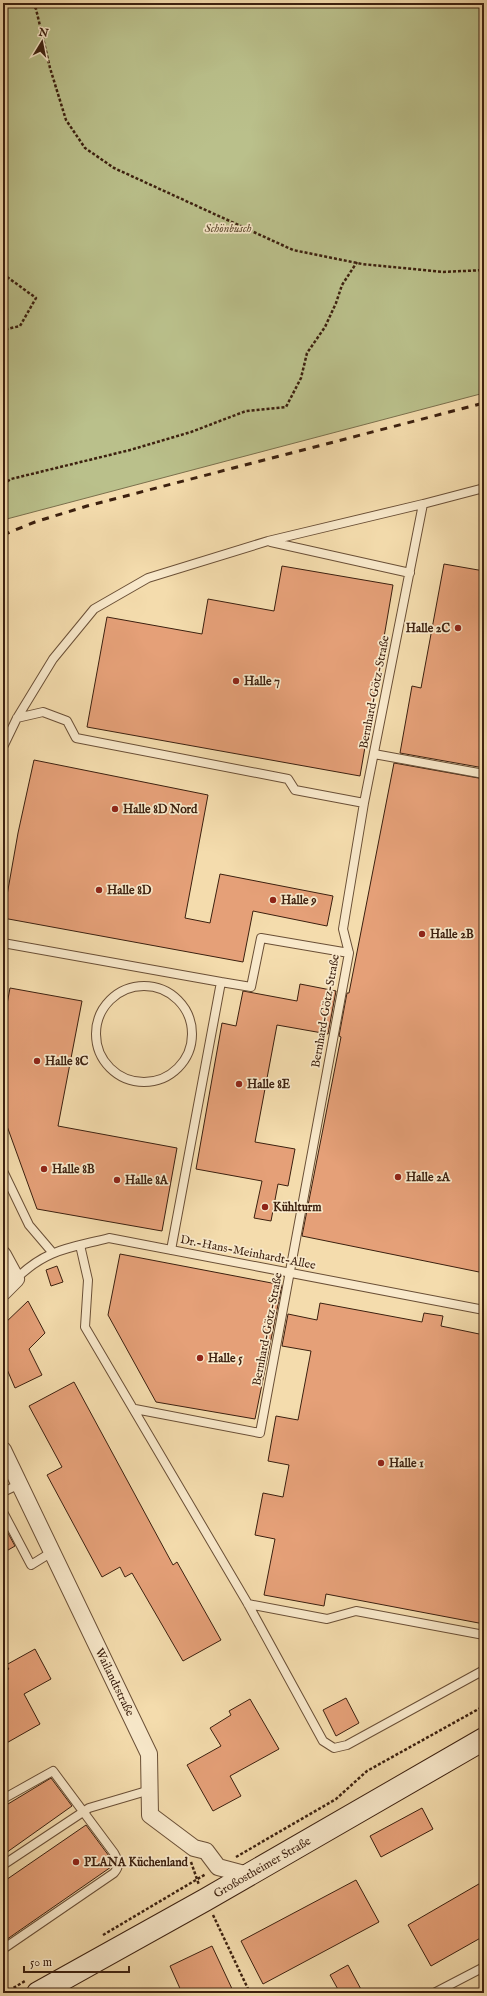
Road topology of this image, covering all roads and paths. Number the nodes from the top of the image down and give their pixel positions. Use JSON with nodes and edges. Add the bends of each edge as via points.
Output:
{"nodes":[{"id":1,"x":32,"y":3,"type":"edge"},
{"id":2,"x":357,"y":262,"type":"junction"},
{"id":3,"x":484,"y":270,"type":"edge"},
{"id":4,"x":3,"y":274,"type":"edge"},
{"id":5,"x":3,"y":330,"type":"edge"},
{"id":6,"x":3,"y":484,"type":"edge"},
{"id":7,"x":484,"y":488,"type":"edge"},
{"id":8,"x":423,"y":504,"type":"junction"},
{"id":9,"x":268,"y":541,"type":"junction"},
{"id":10,"x":410,"y":573,"type":"junction"},
{"id":11,"x":17,"y":718,"type":"junction"},
{"id":12,"x":3,"y":747,"type":"edge"},
{"id":13,"x":374,"y":754,"type":"junction"},
{"id":14,"x":484,"y":774,"type":"edge"},
{"id":15,"x":364,"y":803,"type":"junction"},
{"id":16,"x":3,"y":943,"type":"edge"},
{"id":17,"x":349,"y":953,"type":"junction"},
{"id":18,"x":221,"y":982,"type":"junction"},
{"id":19,"x":151,"y":985,"type":"joint"},
{"id":20,"x":3,"y":1171,"type":"edge"},
{"id":21,"x":80,"y":1245,"type":"junction"},
{"id":22,"x":171,"y":1250,"type":"junction"},
{"id":23,"x":52,"y":1252,"type":"junction"},
{"id":24,"x":3,"y":1255,"type":"edge"},
{"id":25,"x":290,"y":1273,"type":"junction"},
{"id":26,"x":16,"y":1279,"type":"junction"},
{"id":27,"x":3,"y":1292,"type":"edge"},
{"id":28,"x":484,"y":1310,"type":"edge"},
{"id":29,"x":135,"y":1409,"type":"junction"},
{"id":30,"x":3,"y":1450,"type":"edge"},
{"id":31,"x":20,"y":1484,"type":"junction"},
{"id":32,"x":3,"y":1492,"type":"edge"},
{"id":33,"x":3,"y":1512,"type":"edge"},
{"id":34,"x":52,"y":1552,"type":"junction"},
{"id":35,"x":248,"y":1604,"type":"junction"},
{"id":36,"x":484,"y":1635,"type":"edge"},
{"id":37,"x":484,"y":1670,"type":"edge"},
{"id":38,"x":484,"y":1706,"type":"edge"},
{"id":39,"x":484,"y":1739,"type":"edge"},
{"id":40,"x":150,"y":1790,"type":"junction"},
{"id":41,"x":3,"y":1799,"type":"edge"},
{"id":42,"x":84,"y":1812,"type":"junction"},
{"id":43,"x":200,"y":1849,"type":"junction"},
{"id":44,"x":3,"y":1865,"type":"edge"},
{"id":45,"x":218,"y":1867,"type":"junction"},
{"id":46,"x":248,"y":1875,"type":"junction"},
{"id":47,"x":196,"y":1880,"type":"junction"},
{"id":48,"x":201,"y":1890,"type":"dead end"},
{"id":49,"x":210,"y":1911,"type":"dead end"},
{"id":50,"x":101,"y":1936,"type":"dead end"},
{"id":51,"x":3,"y":1949,"type":"edge"},
{"id":52,"x":484,"y":1967,"type":"edge"},
{"id":53,"x":32,"y":1986,"type":"edge"},
{"id":54,"x":5,"y":1993,"type":"edge"},
{"id":55,"x":250,"y":1993,"type":"edge"},
{"id":56,"x":434,"y":1993,"type":"edge"}],
"edges":[{"from":1,"to":2,"type":"path","via":[[36,9],[66,120],[85,148],[114,168],[293,250]]},
{"from":2,"to":3,"type":"path","via":[[443,272]]},
{"from":2,"to":6,"type":"path","via":[[342,285],[325,327],[306,353],[301,378],[286,407],[246,411],[191,432],[130,450],[11,478]]},
{"from":4,"to":5,"type":"path","via":[[36,298],[20,326]]},
{"from":7,"to":8,"type":"lane"},
{"from":8,"to":9,"type":"lane"},
{"from":8,"to":10,"type":"lane","name":"Bernhard-Götz-Straße"},
{"from":9,"to":10,"type":"lane"},
{"from":9,"to":11,"type":"lane","via":[[148,578],[94,609],[53,659]]},
{"from":10,"to":13,"type":"lane","name":"Bernhard-Götz-Straße"},
{"from":11,"to":12,"type":"lane"},
{"from":11,"to":15,"type":"lane","via":[[43,712],[67,721],[76,738],[288,779],[295,790]]},
{"from":13,"to":14,"type":"lane"},
{"from":13,"to":15,"type":"lane","name":"Bernhard-Götz-Straße"},
{"from":15,"to":17,"type":"lane","name":"Bernhard-Götz-Straße","via":[[343,929]]},
{"from":16,"to":18,"type":"lane"},
{"from":17,"to":18,"type":"lane","via":[[261,938],[251,987]]},
{"from":17,"to":25,"type":"lane","name":"Bernhard-Götz-Straße"},
{"from":18,"to":22,"type":"lane"},
{"from":19,"to":19,"type":"lane","via":[[126,987],[104,1003],[94,1034],[103,1063],[128,1081],[158,1081],[180,1067],[192,1044],[190,1018],[174,995]]},
{"from":20,"to":23,"type":"lane","via":[[29,1225]]},
{"from":21,"to":22,"type":"lane","name":"Dr.-Hans-Meinhardt-Allee","via":[[109,1238]]},
{"from":21,"to":23,"type":"lane","name":"Dr.-Hans-Meinhardt-Allee"},
{"from":21,"to":29,"type":"lane","via":[[88,1280],[85,1327]]},
{"from":22,"to":25,"type":"lane","name":"Dr.-Hans-Meinhardt-Allee"},
{"from":23,"to":26,"type":"lane","name":"Dr.-Hans-Meinhardt-Allee","via":[[35,1262]]},
{"from":24,"to":26,"type":"street"},
{"from":25,"to":28,"type":"lane","name":"Dr.-Hans-Meinhardt-Allee"},
{"from":25,"to":29,"type":"lane","name":"Bernhard-Götz-Straße","via":[[260,1433]]},
{"from":26,"to":27,"type":"street"},
{"from":29,"to":35,"type":"lane"},
{"from":30,"to":31,"type":"street","name":"Wailandtstraße"},
{"from":31,"to":32,"type":"lane"},
{"from":31,"to":34,"type":"street","name":"Wailandtstraße"},
{"from":33,"to":34,"type":"lane","via":[[31,1565]]},
{"from":34,"to":40,"type":"street","name":"Wailandtstraße","via":[[149,1754]]},
{"from":35,"to":36,"type":"lane","via":[[328,1619],[356,1611]]},
{"from":35,"to":37,"type":"lane","via":[[323,1741],[334,1748],[347,1745]]},
{"from":38,"to":45,"type":"path","via":[[367,1771],[336,1799]]},
{"from":39,"to":46,"type":"main road","name":"Großostheimer Straße"},
{"from":40,"to":42,"type":"lane","via":[[89,1808]]},
{"from":40,"to":43,"type":"street","name":"Wailandtstraße","via":[[150,1815]]},
{"from":41,"to":42,"type":"lane","via":[[53,1771]]},
{"from":42,"to":44,"type":"lane"},
{"from":42,"to":51,"type":"lane","via":[[114,1853],[119,1862],[118,1868],[114,1874]]},
{"from":43,"to":45,"type":"street","name":"Wailandtstraße"},
{"from":43,"to":47,"type":"path","via":[[191,1860]]},
{"from":45,"to":46,"type":"street"},
{"from":45,"to":47,"type":"path"},
{"from":46,"to":53,"type":"main road","name":"Großostheimer Straße"},
{"from":47,"to":48,"type":"path"},
{"from":47,"to":50,"type":"path"},
{"from":49,"to":55,"type":"path"},
{"from":52,"to":56,"type":"lane"},
{"from":53,"to":54,"type":"path"}]}
